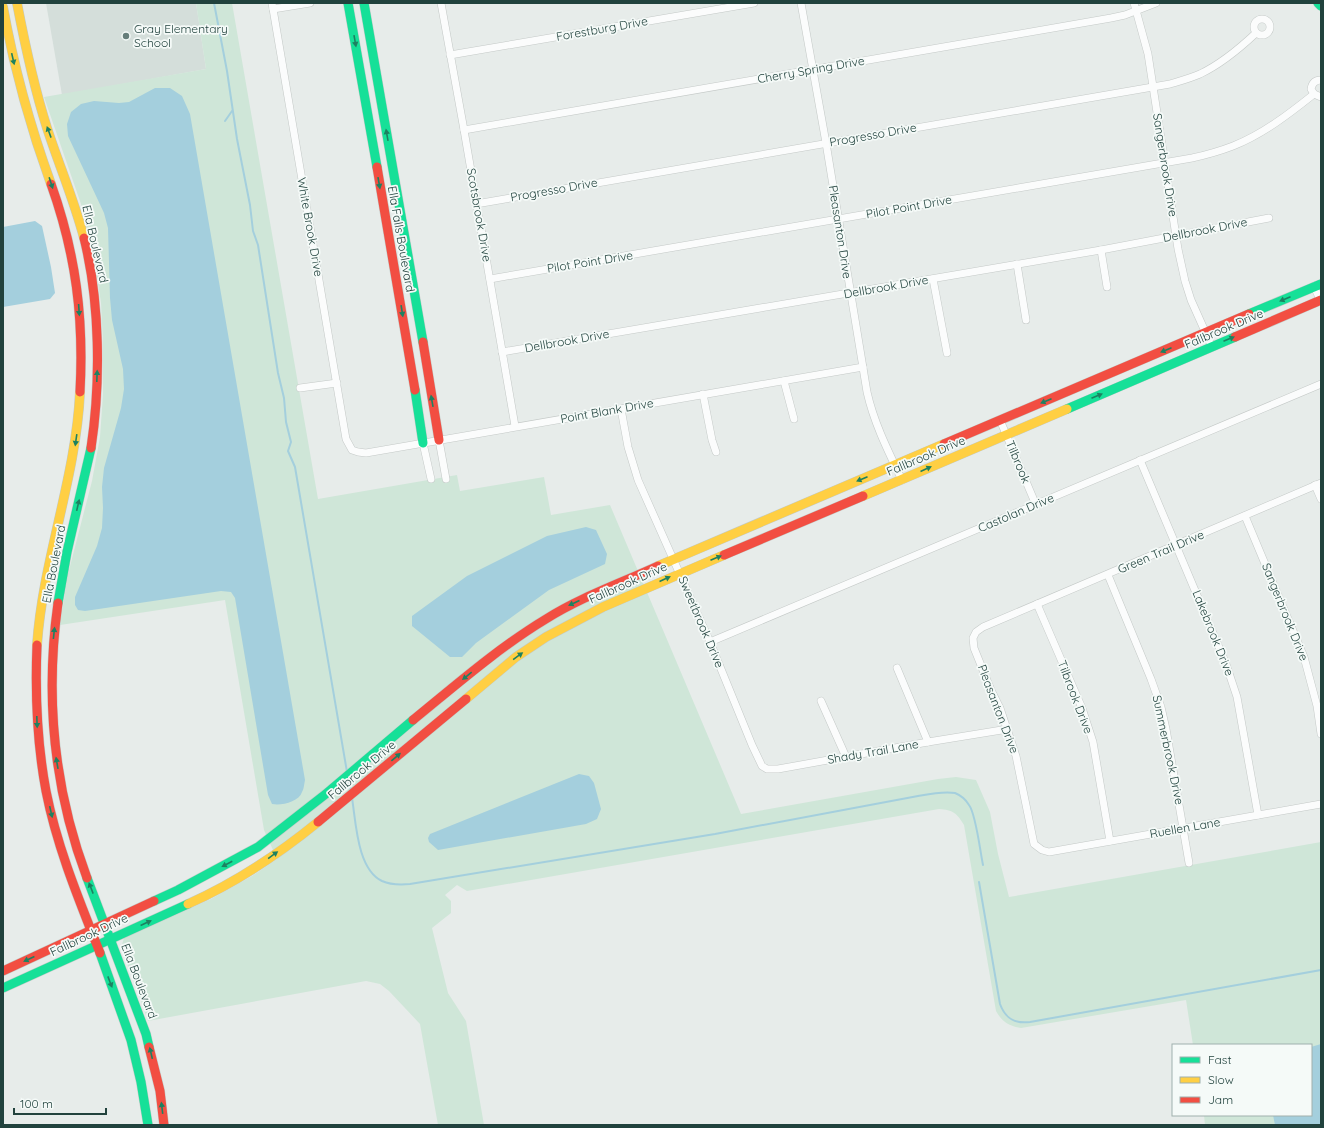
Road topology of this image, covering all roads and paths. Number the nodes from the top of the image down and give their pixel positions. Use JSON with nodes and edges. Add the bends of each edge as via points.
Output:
{"nodes":[{"id":1,"x":17,"y":3,"type":"edge"},
{"id":2,"x":310,"y":3,"type":"edge"},
{"id":3,"x":348,"y":3,"type":"edge"},
{"id":4,"x":364,"y":3,"type":"edge"},
{"id":5,"x":440,"y":3,"type":"edge"},
{"id":6,"x":754,"y":3,"type":"edge"},
{"id":7,"x":801,"y":3,"type":"edge"},
{"id":8,"x":1134,"y":3,"type":"edge"},
{"id":9,"x":1156,"y":3,"type":"edge"},
{"id":10,"x":1318,"y":3,"type":"edge"},
{"id":11,"x":272,"y":6,"type":"edge"},
{"id":12,"x":1321,"y":6,"type":"edge"},
{"id":13,"x":3,"y":7,"type":"edge"},
{"id":14,"x":1137,"y":11,"type":"junction"},
{"id":15,"x":1256,"y":33,"type":"dead end"},
{"id":16,"x":450,"y":55,"type":"junction"},
{"id":17,"x":812,"y":70,"type":"junction"},
{"id":18,"x":1321,"y":80,"type":"edge"},
{"id":19,"x":1152,"y":87,"type":"junction"},
{"id":20,"x":35,"y":88,"type":"junction"},
{"id":21,"x":21,"y":94,"type":"junction"},
{"id":22,"x":1317,"y":96,"type":"edge"},
{"id":23,"x":464,"y":130,"type":"junction"},
{"id":24,"x":826,"y":143,"type":"junction"},
{"id":25,"x":391,"y":160,"type":"junction"},
{"id":26,"x":376,"y":162,"type":"junction"},
{"id":27,"x":1164,"y":163,"type":"junction"},
{"id":28,"x":476,"y":204,"type":"junction"},
{"id":29,"x":1269,"y":218,"type":"dead end"},
{"id":30,"x":838,"y":219,"type":"junction"},
{"id":31,"x":1176,"y":236,"type":"junction"},
{"id":32,"x":1101,"y":250,"type":"junction"},
{"id":33,"x":1017,"y":264,"type":"junction"},
{"id":34,"x":490,"y":279,"type":"junction"},
{"id":35,"x":933,"y":279,"type":"junction"},
{"id":36,"x":1318,"y":285,"type":"edge"},
{"id":37,"x":1107,"y":287,"type":"dead end"},
{"id":38,"x":414,"y":291,"type":"junction"},
{"id":39,"x":399,"y":293,"type":"junction"},
{"id":40,"x":850,"y":293,"type":"junction"},
{"id":41,"x":1321,"y":301,"type":"edge"},
{"id":42,"x":1026,"y":320,"type":"dead end"},
{"id":43,"x":96,"y":333,"type":"junction"},
{"id":44,"x":1206,"y":333,"type":"junction"},
{"id":45,"x":80,"y":334,"type":"junction"},
{"id":46,"x":1212,"y":347,"type":"junction"},
{"id":47,"x":502,"y":352,"type":"junction"},
{"id":48,"x":947,"y":353,"type":"dead end"},
{"id":49,"x":863,"y":368,"type":"junction"},
{"id":50,"x":1105,"y":376,"type":"junction"},
{"id":51,"x":784,"y":381,"type":"junction"},
{"id":52,"x":337,"y":383,"type":"junction"},
{"id":53,"x":1321,"y":384,"type":"edge"},
{"id":54,"x":300,"y":388,"type":"dead end"},
{"id":55,"x":1112,"y":390,"type":"junction"},
{"id":56,"x":703,"y":394,"type":"junction"},
{"id":57,"x":621,"y":409,"type":"junction"},
{"id":58,"x":794,"y":419,"type":"dead end"},
{"id":59,"x":1000,"y":420,"type":"junction"},
{"id":60,"x":514,"y":426,"type":"junction"},
{"id":61,"x":1006,"y":434,"type":"junction"},
{"id":62,"x":439,"y":440,"type":"junction"},
{"id":63,"x":423,"y":443,"type":"junction"},
{"id":64,"x":352,"y":450,"type":"joint"},
{"id":65,"x":716,"y":452,"type":"dead end"},
{"id":66,"x":1140,"y":460,"type":"junction"},
{"id":67,"x":895,"y":465,"type":"junction"},
{"id":68,"x":431,"y":479,"type":"dead end"},
{"id":69,"x":446,"y":479,"type":"dead end"},
{"id":70,"x":902,"y":480,"type":"junction"},
{"id":71,"x":1318,"y":484,"type":"edge"},
{"id":72,"x":1321,"y":499,"type":"edge"},
{"id":73,"x":1036,"y":505,"type":"junction"},
{"id":74,"x":1246,"y":516,"type":"junction"},
{"id":75,"x":770,"y":518,"type":"junction"},
{"id":76,"x":777,"y":533,"type":"junction"},
{"id":77,"x":1176,"y":545,"type":"junction"},
{"id":78,"x":674,"y":559,"type":"junction"},
{"id":79,"x":680,"y":573,"type":"junction"},
{"id":80,"x":1108,"y":575,"type":"junction"},
{"id":81,"x":1038,"y":604,"type":"junction"},
{"id":82,"x":41,"y":610,"type":"junction"},
{"id":83,"x":56,"y":612,"type":"junction"},
{"id":84,"x":1000,"y":620,"type":"joint"},
{"id":85,"x":537,"y":624,"type":"junction"},
{"id":86,"x":546,"y":637,"type":"junction"},
{"id":87,"x":710,"y":642,"type":"junction"},
{"id":88,"x":897,"y":668,"type":"dead end"},
{"id":89,"x":821,"y":701,"type":"dead end"},
{"id":90,"x":1008,"y":729,"type":"junction"},
{"id":91,"x":1321,"y":734,"type":"edge"},
{"id":92,"x":928,"y":742,"type":"junction"},
{"id":93,"x":55,"y":744,"type":"junction"},
{"id":94,"x":752,"y":745,"type":"joint"},
{"id":95,"x":39,"y":746,"type":"junction"},
{"id":96,"x":846,"y":757,"type":"junction"},
{"id":97,"x":335,"y":786,"type":"junction"},
{"id":98,"x":345,"y":800,"type":"junction"},
{"id":99,"x":1321,"y":804,"type":"edge"},
{"id":100,"x":1258,"y":815,"type":"junction"},
{"id":101,"x":1184,"y":829,"type":"junction"},
{"id":102,"x":1110,"y":841,"type":"junction"},
{"id":103,"x":1048,"y":852,"type":"joint"},
{"id":104,"x":243,"y":856,"type":"junction"},
{"id":105,"x":1189,"y":863,"type":"dead end"},
{"id":106,"x":252,"y":869,"type":"junction"},
{"id":107,"x":105,"y":924,"type":"junction"},
{"id":108,"x":90,"y":931,"type":"junction"},
{"id":109,"x":110,"y":939,"type":"junction"},
{"id":110,"x":96,"y":945,"type":"junction"},
{"id":111,"x":3,"y":971,"type":"edge"},
{"id":112,"x":3,"y":988,"type":"edge"},
{"id":113,"x":160,"y":1091,"type":"junction"},
{"id":114,"x":144,"y":1094,"type":"junction"},
{"id":115,"x":148,"y":1125,"type":"edge"},
{"id":116,"x":164,"y":1125,"type":"edge"}],
"edges":[{"from":1,"to":20,"type":"main road","name":"Ella Boulevard"},
{"from":2,"to":11,"type":"street"},
{"from":3,"to":26,"type":"main road","name":"Ella Falls Boulevard","one_way":true},
{"from":25,"to":4,"type":"main road","name":"Ella Falls Boulevard","one_way":true},
{"from":5,"to":16,"type":"street","name":"Scotsbrook Drive"},
{"from":6,"to":16,"type":"street","name":"Forestburg Drive"},
{"from":7,"to":17,"type":"street","name":"Pleasanton Drive"},
{"from":8,"to":14,"type":"street","name":"Sangerbrook Drive"},
{"from":9,"to":14,"type":"street","name":"Cherry Spring Drive"},
{"from":10,"to":12,"type":"main road"},
{"from":11,"to":52,"type":"street","name":"White Brook Drive"},
{"from":13,"to":21,"type":"main road","name":"Ella Boulevard","one_way":true},
{"from":14,"to":17,"type":"street","name":"Cherry Spring Drive","via":[[1111,18]]},
{"from":14,"to":19,"type":"street","name":"Sangerbrook Drive","via":[[1148,54]]},
{"from":15,"to":19,"type":"street","name":"Progresso Drive","via":[[1207,70],[1170,84]]},
{"from":16,"to":23,"type":"street","name":"Scotsbrook Drive"},
{"from":17,"to":23,"type":"street","name":"Cherry Spring Drive"},
{"from":17,"to":24,"type":"street","name":"Pleasanton Drive"},
{"from":18,"to":22,"type":"street","name":"Pilot Point Drive","via":[[1315,82],[1311,89]]},
{"from":19,"to":24,"type":"street","name":"Progresso Drive"},
{"from":19,"to":27,"type":"street","name":"Sangerbrook Drive"},
{"from":20,"to":21,"type":"main road"},
{"from":43,"to":20,"type":"main road","name":"Ella Boulevard","one_way":true,"via":[[87,250]]},
{"from":21,"to":45,"type":"main road","name":"Ella Boulevard","one_way":true,"via":[[57,202],[71,254]]},
{"from":22,"to":27,"type":"street","name":"Pilot Point Drive","via":[[1239,144],[1192,158]]},
{"from":23,"to":28,"type":"street","name":"Scotsbrook Drive"},
{"from":24,"to":28,"type":"street","name":"Progresso Drive"},
{"from":24,"to":30,"type":"street","name":"Pleasanton Drive"},
{"from":25,"to":26,"type":"main road"},
{"from":25,"to":38,"type":"main road","name":"Ella Falls Boulevard"},
{"from":26,"to":39,"type":"main road","name":"Ella Falls Boulevard","one_way":true},
{"from":27,"to":30,"type":"street","name":"Pilot Point Drive"},
{"from":27,"to":31,"type":"street","name":"Sangerbrook Drive"},
{"from":28,"to":34,"type":"street","name":"Scotsbrook Drive"},
{"from":29,"to":31,"type":"street","name":"Dellbrook Drive"},
{"from":30,"to":34,"type":"street","name":"Pilot Point Drive"},
{"from":30,"to":40,"type":"street","name":"Pleasanton Drive"},
{"from":31,"to":32,"type":"street","name":"Dellbrook Drive"},
{"from":31,"to":44,"type":"street","name":"Sangerbrook Drive","via":[[1185,281]]},
{"from":32,"to":33,"type":"street","name":"Dellbrook Drive"},
{"from":32,"to":37,"type":"street"},
{"from":33,"to":35,"type":"street","name":"Dellbrook Drive"},
{"from":33,"to":42,"type":"street"},
{"from":34,"to":47,"type":"street","name":"Scotsbrook Drive"},
{"from":35,"to":40,"type":"street","name":"Dellbrook Drive"},
{"from":35,"to":48,"type":"street"},
{"from":36,"to":41,"type":"street"},
{"from":36,"to":44,"type":"main road","name":"Fallbrook Drive","one_way":true},
{"from":38,"to":39,"type":"main road"},
{"from":62,"to":38,"type":"main road","name":"Ella Falls Boulevard","one_way":true},
{"from":39,"to":63,"type":"main road","name":"Ella Falls Boulevard","one_way":true},
{"from":40,"to":47,"type":"street","name":"Dellbrook Drive"},
{"from":40,"to":49,"type":"street","name":"Pleasanton Drive"},
{"from":46,"to":41,"type":"main road","name":"Fallbrook Drive","one_way":true},
{"from":43,"to":45,"type":"main road"},
{"from":83,"to":43,"type":"main road","name":"Ella Boulevard","one_way":true,"via":[[89,462],[96,389]]},
{"from":44,"to":46,"type":"street","name":"Sangerbrook Drive"},
{"from":44,"to":50,"type":"main road","name":"Fallbrook Drive","one_way":true},
{"from":45,"to":82,"type":"main road","name":"Ella Boulevard","one_way":true,"via":[[81,388],[77,437]]},
{"from":46,"to":55,"type":"main road","name":"Fallbrook Drive"},
{"from":47,"to":60,"type":"street","name":"Scotsbrook Drive"},
{"from":49,"to":51,"type":"street","name":"Point Blank Drive"},
{"from":49,"to":67,"type":"street","name":"Pleasanton Drive","via":[[871,409]]},
{"from":50,"to":55,"type":"main road"},
{"from":50,"to":59,"type":"main road","name":"Fallbrook Drive","one_way":true},
{"from":51,"to":56,"type":"street","name":"Point Blank Drive"},
{"from":51,"to":58,"type":"street"},
{"from":52,"to":54,"type":"street"},
{"from":52,"to":64,"type":"street","name":"White Brook Drive","via":[[346,439]]},
{"from":53,"to":66,"type":"street","name":"Castolan Drive"},
{"from":61,"to":55,"type":"main road","name":"Fallbrook Drive","one_way":true},
{"from":56,"to":57,"type":"street","name":"Point Blank Drive"},
{"from":56,"to":65,"type":"street"},
{"from":57,"to":60,"type":"street","name":"Point Blank Drive"},
{"from":57,"to":78,"type":"street","name":"Sweetbrook Drive","via":[[636,475]]},
{"from":59,"to":61,"type":"street","name":"Tilbrook"},
{"from":59,"to":67,"type":"main road","name":"Fallbrook Drive"},
{"from":60,"to":62,"type":"street","name":"Point Blank Drive"},
{"from":70,"to":61,"type":"main road","name":"Fallbrook Drive","one_way":true},
{"from":61,"to":73,"type":"street","name":"Tilbrook"},
{"from":62,"to":63,"type":"street","name":"Point Blank Drive"},
{"from":62,"to":69,"type":"street","name":"Ella Falls Boulevard"},
{"from":63,"to":64,"type":"street","name":"Point Blank Drive","via":[[366,453]]},
{"from":63,"to":68,"type":"street","name":"Ella Falls Boulevard"},
{"from":66,"to":73,"type":"street","name":"Castolan Drive"},
{"from":66,"to":77,"type":"street","name":"Lakebrook Drive"},
{"from":67,"to":70,"type":"street","name":"Pleasanton Drive"},
{"from":67,"to":75,"type":"main road","name":"Fallbrook Drive","one_way":true},
{"from":70,"to":76,"type":"main road","name":"Fallbrook Drive"},
{"from":71,"to":72,"type":"street"},
{"from":71,"to":74,"type":"street","name":"Green Trail Drive"},
{"from":73,"to":87,"type":"street","name":"Castolan Drive"},
{"from":74,"to":77,"type":"street","name":"Green Trail Drive"},
{"from":74,"to":91,"type":"street","name":"Sangerbrook Drive","via":[[1304,657]]},
{"from":75,"to":76,"type":"main road"},
{"from":75,"to":78,"type":"main road","name":"Fallbrook Drive"},
{"from":79,"to":76,"type":"main road","name":"Fallbrook Drive","one_way":true},
{"from":77,"to":80,"type":"street","name":"Green Trail Drive"},
{"from":77,"to":100,"type":"street","name":"Lakebrook Drive","via":[[1222,653],[1237,697]]},
{"from":78,"to":79,"type":"street","name":"Sweetbrook Drive"},
{"from":78,"to":85,"type":"main road","name":"Fallbrook Drive","one_way":true,"via":[[567,607]]},
{"from":86,"to":79,"type":"main road","name":"Fallbrook Drive","one_way":true,"via":[[603,607]]},
{"from":79,"to":87,"type":"street","name":"Sweetbrook Drive"},
{"from":80,"to":81,"type":"street","name":"Green Trail Drive"},
{"from":80,"to":101,"type":"street","name":"Summerbrook Drive","via":[[1161,707]]},
{"from":81,"to":84,"type":"street","name":"Green Trail Drive"},
{"from":81,"to":102,"type":"street","name":"Tilbrook Drive","via":[[1082,708],[1092,742]]},
{"from":82,"to":83,"type":"main road"},
{"from":82,"to":95,"type":"main road","name":"Ella Boulevard","one_way":true,"via":[[36,683]]},
{"from":93,"to":83,"type":"main road","name":"Ella Boulevard","one_way":true,"via":[[52,669]]},
{"from":84,"to":90,"type":"street","name":"Pleasanton Drive","via":[[982,627],[973,638],[974,648]]},
{"from":85,"to":86,"type":"main road"},
{"from":85,"to":97,"type":"main road","name":"Fallbrook Drive","one_way":true,"via":[[502,648]]},
{"from":98,"to":86,"type":"main road","name":"Fallbrook Drive","one_way":true,"via":[[510,662]]},
{"from":87,"to":94,"type":"street","name":"Sweetbrook Drive"},
{"from":88,"to":92,"type":"street"},
{"from":89,"to":96,"type":"street"},
{"from":90,"to":92,"type":"street","name":"Shady Trail Lane"},
{"from":90,"to":103,"type":"street","name":"Pleasanton Drive","via":[[1018,762],[1034,844]]},
{"from":92,"to":96,"type":"street","name":"Shady Trail Lane"},
{"from":93,"to":95,"type":"main road"},
{"from":107,"to":93,"type":"main road","name":"Ella Boulevard","one_way":true,"via":[[74,839],[60,780]]},
{"from":94,"to":96,"type":"street","name":"Shady Trail Lane","via":[[762,766],[767,769]]},
{"from":95,"to":108,"type":"main road","name":"Ella Boulevard","one_way":true,"via":[[59,844]]},
{"from":97,"to":98,"type":"main road"},
{"from":97,"to":104,"type":"main road","name":"Fallbrook Drive"},
{"from":106,"to":98,"type":"main road","name":"Fallbrook Drive","one_way":true},
{"from":99,"to":100,"type":"street","name":"Ruellen Lane"},
{"from":100,"to":101,"type":"street","name":"Ruellen Lane"},
{"from":101,"to":102,"type":"street","name":"Ruellen Lane"},
{"from":101,"to":105,"type":"street","name":"Summerbrook Drive"},
{"from":102,"to":103,"type":"street","name":"Ruellen Lane"},
{"from":104,"to":106,"type":"main road"},
{"from":104,"to":107,"type":"main road","name":"Fallbrook Drive","one_way":true},
{"from":109,"to":106,"type":"main road","name":"Fallbrook Drive","one_way":true,"via":[[199,898]]},
{"from":107,"to":108,"type":"main road","name":"Fallbrook Drive"},
{"from":107,"to":109,"type":"main road","name":"Ella Boulevard"},
{"from":108,"to":110,"type":"main road","name":"Ella Boulevard"},
{"from":108,"to":111,"type":"main road","name":"Fallbrook Drive","one_way":true},
{"from":109,"to":110,"type":"main road","name":"Fallbrook Drive"},
{"from":113,"to":109,"type":"main road","name":"Ella Boulevard","one_way":true,"via":[[146,1034]]},
{"from":110,"to":112,"type":"main road","name":"Fallbrook Drive"},
{"from":110,"to":114,"type":"main road","name":"Ella Boulevard","one_way":true,"via":[[122,1013]]},
{"from":113,"to":114,"type":"main road"},
{"from":116,"to":113,"type":"main road","name":"Ella Boulevard","one_way":true},
{"from":114,"to":115,"type":"main road","name":"Ella Boulevard"}]}
